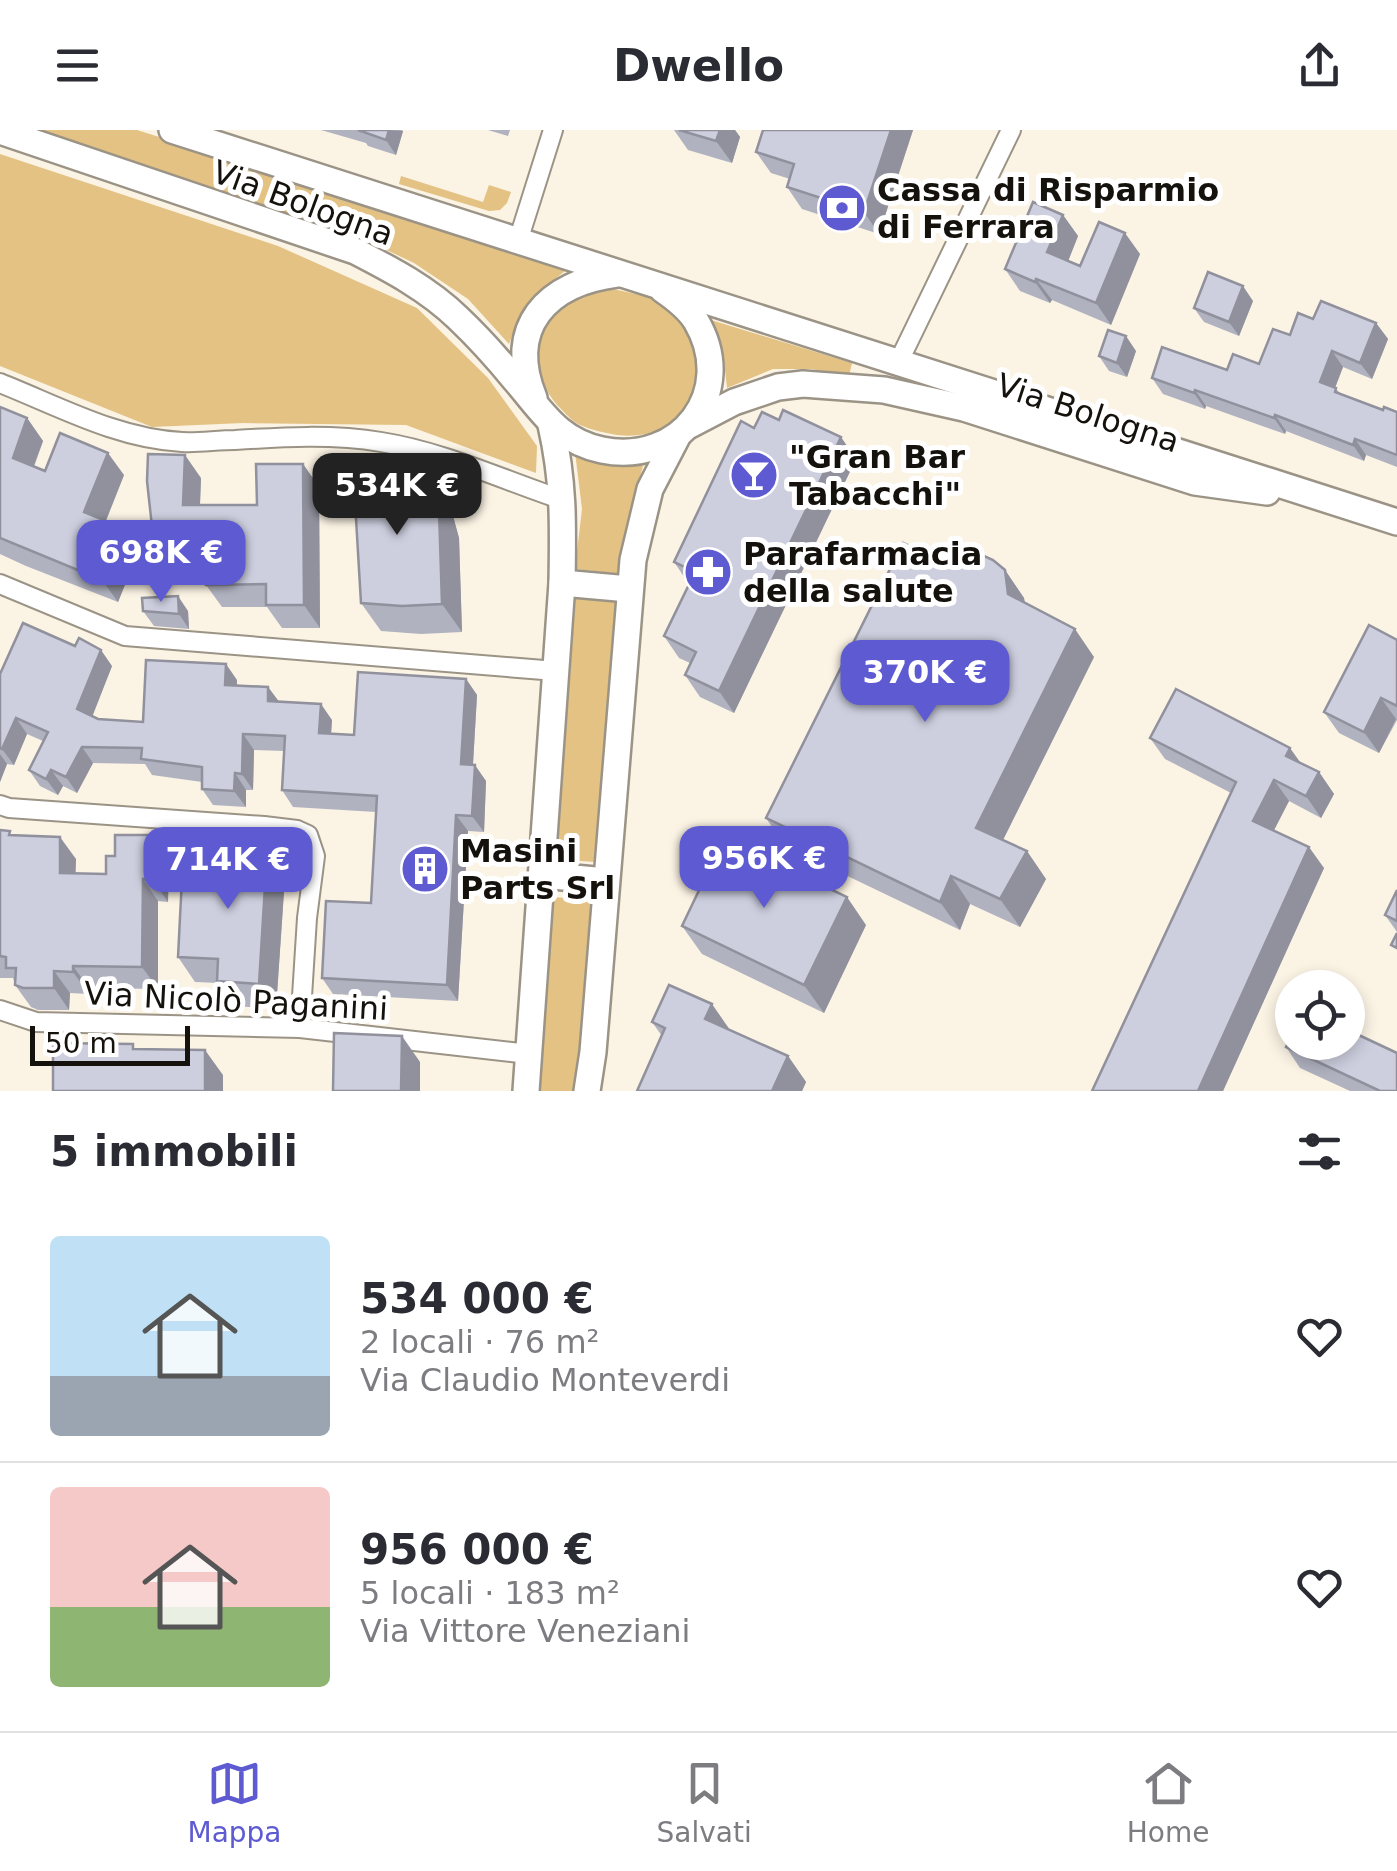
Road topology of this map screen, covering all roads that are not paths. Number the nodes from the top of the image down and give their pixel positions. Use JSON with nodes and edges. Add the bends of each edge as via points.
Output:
{"nodes":[{"id":1,"x":172,"y":130,"type":"edge"},
{"id":2,"x":553,"y":130,"type":"edge"},
{"id":3,"x":1012,"y":130,"type":"edge"},
{"id":4,"x":0,"y":131,"type":"edge"},
{"id":5,"x":518,"y":240,"type":"junction"},
{"id":6,"x":622,"y":274,"type":"junction"},
{"id":7,"x":651,"y":282,"type":"junction"},
{"id":8,"x":899,"y":362,"type":"junction"},
{"id":9,"x":0,"y":383,"type":"edge"},
{"id":10,"x":850,"y":386,"type":"junction"},
{"id":11,"x":544,"y":417,"type":"junction"},
{"id":12,"x":683,"y":431,"type":"junction"},
{"id":13,"x":1307,"y":493,"type":"junction"},
{"id":14,"x":564,"y":500,"type":"junction"},
{"id":15,"x":1397,"y":522,"type":"edge"},
{"id":16,"x":562,"y":582,"type":"junction"},
{"id":17,"x":0,"y":584,"type":"edge"},
{"id":18,"x":630,"y":589,"type":"junction"},
{"id":19,"x":556,"y":671,"type":"junction"},
{"id":20,"x":0,"y":805,"type":"edge"},
{"id":21,"x":542,"y":876,"type":"junction"},
{"id":22,"x":606,"y":881,"type":"junction"},
{"id":23,"x":0,"y":1010,"type":"edge"},
{"id":24,"x":300,"y":1028,"type":"junction"},
{"id":25,"x":530,"y":1054,"type":"junction"},
{"id":26,"x":526,"y":1091,"type":"edge"},
{"id":27,"x":587,"y":1091,"type":"edge"}],
"edges":[{"from":1,"to":5,"type":"main road","name":"Via Bologna"},
{"from":2,"to":5,"type":"street"},
{"from":3,"to":8,"type":"street"},
{"from":4,"to":11,"type":"main road","name":"Via Bologna","via":[[355,251],[406,277],[456,315]]},
{"from":5,"to":6,"type":"main road","name":"Via Bologna"},
{"from":6,"to":7,"type":"main road","name":"Via Bologna"},
{"from":6,"to":11,"type":"main road","name":"Via Bologna","via":[[566,288],[537,314],[524,352]]},
{"from":7,"to":8,"type":"main road","name":"Via Bologna"},
{"from":7,"to":12,"type":"main road","name":"Via Bologna","via":[[688,310],[707,343],[704,402]]},
{"from":8,"to":10,"type":"main road","name":"Via Bologna","via":[[882,376]]},
{"from":8,"to":13,"type":"main road","name":"Via Bologna"},
{"from":9,"to":14,"type":"street","via":[[158,440],[379,441]]},
{"from":10,"to":12,"type":"main road","name":"Via Bologna","via":[[778,386]]},
{"from":10,"to":13,"type":"main road","name":"Via Bologna","via":[[964,408],[1195,482]]},
{"from":11,"to":12,"type":"main road","name":"Via Bologna","via":[[575,442],[601,450],[650,448]]},
{"from":11,"to":14,"type":"main road","via":[[560,462]]},
{"from":12,"to":18,"type":"main road","via":[[650,489]]},
{"from":13,"to":15,"type":"main road","name":"Via Bologna"},
{"from":14,"to":16,"type":"main road"},
{"from":16,"to":18,"type":"main road"},
{"from":16,"to":19,"type":"main road"},
{"from":17,"to":19,"type":"street","via":[[125,636]]},
{"from":18,"to":22,"type":"main road"},
{"from":19,"to":21,"type":"main road"},
{"from":20,"to":24,"type":"street","via":[[308,835],[315,856]]},
{"from":21,"to":22,"type":"main road"},
{"from":21,"to":25,"type":"main road"},
{"from":22,"to":27,"type":"main road"},
{"from":23,"to":24,"type":"street","name":"Via Nicolò Paganini","via":[[36,1022]]},
{"from":24,"to":25,"type":"street","name":"Via Nicolò Paganini"},
{"from":25,"to":26,"type":"main road"}]}
